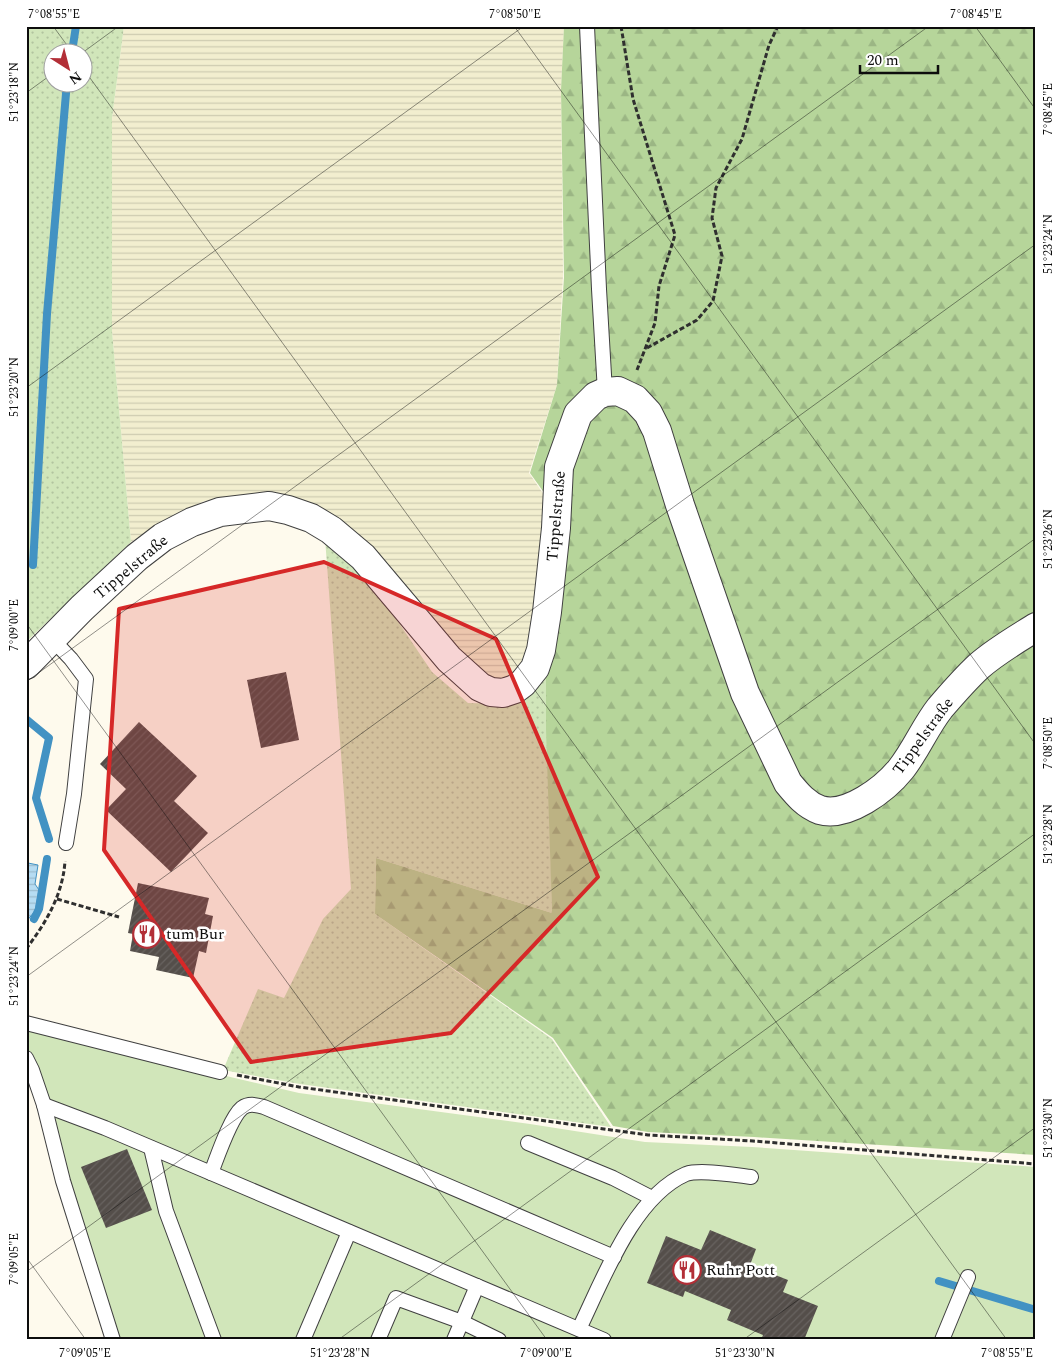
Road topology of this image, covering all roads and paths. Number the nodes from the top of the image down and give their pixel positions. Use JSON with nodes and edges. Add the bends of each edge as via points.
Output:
{"nodes":[{"id":1,"x":587,"y":26,"type":"edge"},
{"id":2,"x":621,"y":26,"type":"edge"},
{"id":3,"x":778,"y":26,"type":"edge"},
{"id":4,"x":646,"y":349,"type":"junction"},
{"id":5,"x":612,"y":392,"type":"junction"},
{"id":6,"x":1036,"y":627,"type":"edge"},
{"id":7,"x":52,"y":639,"type":"junction"},
{"id":8,"x":26,"y":665,"type":"edge"},
{"id":9,"x":66,"y":843,"type":"joint"},
{"id":10,"x":57,"y":899,"type":"junction"},
{"id":11,"x":118,"y":917,"type":"dead end"},
{"id":12,"x":26,"y":949,"type":"edge"},
{"id":13,"x":26,"y":1023,"type":"edge"},
{"id":14,"x":26,"y":1058,"type":"edge"},
{"id":15,"x":220,"y":1072,"type":"joint"},
{"id":16,"x":44,"y":1105,"type":"junction"},
{"id":17,"x":528,"y":1143,"type":"dead end"},
{"id":18,"x":151,"y":1148,"type":"junction"},
{"id":19,"x":1036,"y":1164,"type":"edge"},
{"id":20,"x":211,"y":1173,"type":"junction"},
{"id":21,"x":751,"y":1177,"type":"dead end"},
{"id":22,"x":652,"y":1198,"type":"junction"},
{"id":23,"x":350,"y":1232,"type":"junction"},
{"id":24,"x":614,"y":1257,"type":"junction"},
{"id":25,"x":968,"y":1277,"type":"dead end"},
{"id":26,"x":477,"y":1286,"type":"junction"},
{"id":27,"x":462,"y":1322,"type":"junction"},
{"id":28,"x":579,"y":1329,"type":"junction"},
{"id":29,"x":602,"y":1339,"type":"edge"},
{"id":30,"x":113,"y":1340,"type":"edge"},
{"id":31,"x":214,"y":1340,"type":"edge"},
{"id":32,"x":303,"y":1340,"type":"edge"},
{"id":33,"x":378,"y":1340,"type":"edge"},
{"id":34,"x":454,"y":1340,"type":"edge"},
{"id":35,"x":499,"y":1340,"type":"edge"},
{"id":36,"x":942,"y":1340,"type":"edge"}],
"edges":[{"from":1,"to":5,"type":"lane","via":[[598,289]]},
{"from":2,"to":4,"type":"path","via":[[634,99],[675,235],[659,286],[655,323]]},
{"from":3,"to":4,"type":"path","via":[[769,45],[742,139],[716,188],[712,218],[722,256],[713,301],[697,320]]},
{"from":4,"to":5,"type":"path","via":[[638,368]]},
{"from":5,"to":6,"type":"street","name":"Tippelstraße","via":[[635,399],[648,413],[657,431],[745,693],[788,783],[819,810],[830,812],[864,801],[876,793],[901,769],[939,709],[979,666]]},
{"from":5,"to":7,"type":"street","name":"Tippelstraße","via":[[596,396],[578,414],[559,466],[556,528],[541,650],[534,668],[515,689],[503,693],[480,687],[449,659],[363,557],[311,518],[269,506],[220,512],[163,537],[137,557]]},
{"from":7,"to":8,"type":"street","name":"Tippelstraße"},
{"from":7,"to":9,"type":"lane","via":[[86,680]]},
{"from":9,"to":10,"type":"path"},
{"from":10,"to":11,"type":"path"},
{"from":10,"to":12,"type":"path","via":[[42,928]]},
{"from":13,"to":15,"type":"lane"},
{"from":14,"to":16,"type":"lane"},
{"from":15,"to":19,"type":"path","via":[[648,1135]]},
{"from":16,"to":18,"type":"lane"},
{"from":16,"to":30,"type":"lane","via":[[63,1181]]},
{"from":17,"to":22,"type":"lane"},
{"from":18,"to":20,"type":"lane"},
{"from":18,"to":31,"type":"lane","via":[[166,1211]]},
{"from":20,"to":23,"type":"lane"},
{"from":20,"to":24,"type":"lane","via":[[234,1117],[251,1104]]},
{"from":21,"to":22,"type":"lane","via":[[707,1172],[688,1174]]},
{"from":22,"to":24,"type":"lane"},
{"from":23,"to":26,"type":"lane"},
{"from":23,"to":32,"type":"lane"},
{"from":24,"to":28,"type":"lane"},
{"from":25,"to":36,"type":"lane"},
{"from":26,"to":27,"type":"lane"},
{"from":26,"to":28,"type":"lane"},
{"from":27,"to":33,"type":"lane","via":[[396,1298]]},
{"from":27,"to":34,"type":"lane"},
{"from":27,"to":35,"type":"lane"},
{"from":28,"to":29,"type":"lane"}]}
